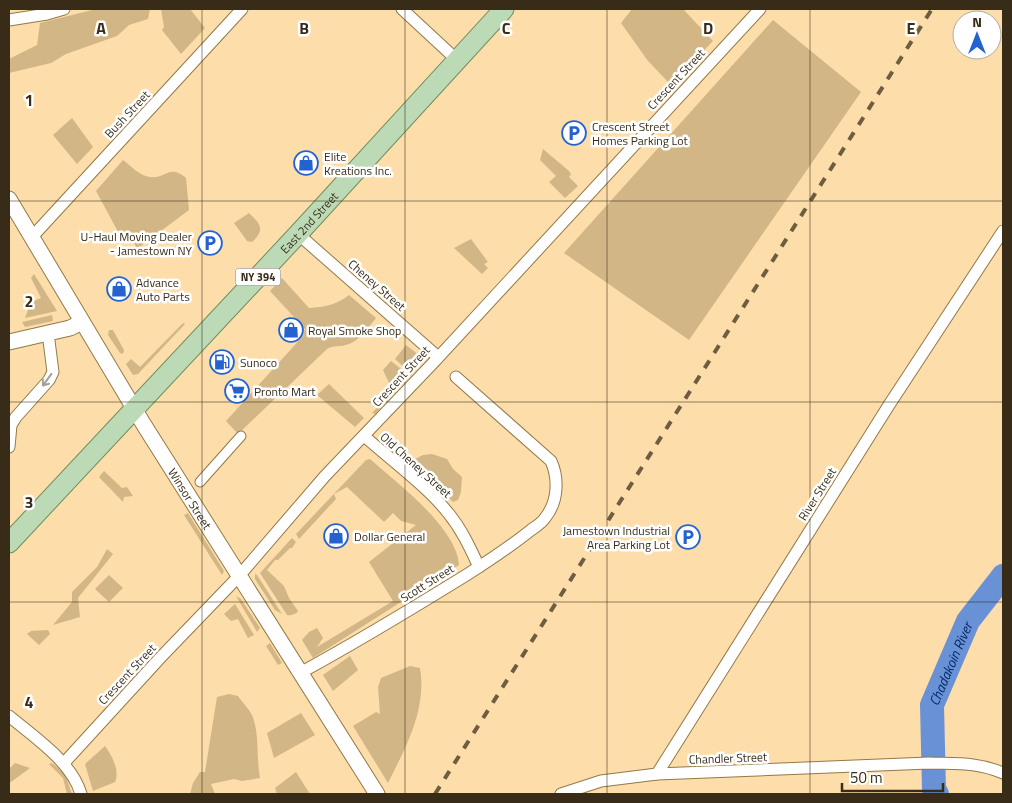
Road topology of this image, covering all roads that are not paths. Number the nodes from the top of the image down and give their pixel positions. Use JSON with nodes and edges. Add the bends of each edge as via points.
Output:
{"nodes":[{"id":1,"x":64,"y":9,"type":"edge"},
{"id":2,"x":242,"y":9,"type":"edge"},
{"id":3,"x":402,"y":9,"type":"edge"},
{"id":4,"x":504,"y":9,"type":"edge"},
{"id":5,"x":760,"y":9,"type":"edge"},
{"id":6,"x":9,"y":20,"type":"edge"},
{"id":7,"x":457,"y":60,"type":"junction"},
{"id":8,"x":10,"y":203,"type":"edge"},
{"id":9,"x":1003,"y":231,"type":"edge"},
{"id":10,"x":298,"y":234,"type":"junction"},
{"id":11,"x":32,"y":237,"type":"junction"},
{"id":12,"x":82,"y":322,"type":"junction"},
{"id":13,"x":48,"y":333,"type":"junction"},
{"id":14,"x":9,"y":342,"type":"edge"},
{"id":15,"x":438,"y":357,"type":"junction"},
{"id":16,"x":456,"y":377,"type":"dead end"},
{"id":17,"x":134,"y":410,"type":"junction"},
{"id":18,"x":241,"y":436,"type":"dead end"},
{"id":19,"x":364,"y":436,"type":"junction"},
{"id":20,"x":9,"y":447,"type":"edge"},
{"id":21,"x":200,"y":482,"type":"dead end"},
{"id":22,"x":9,"y":544,"type":"edge"},
{"id":23,"x":479,"y":567,"type":"junction"},
{"id":24,"x":239,"y":576,"type":"junction"},
{"id":25,"x":300,"y":673,"type":"junction"},
{"id":26,"x":9,"y":716,"type":"edge"},
{"id":27,"x":64,"y":763,"type":"junction"},
{"id":28,"x":1003,"y":773,"type":"edge"},
{"id":29,"x":657,"y":774,"type":"junction"},
{"id":30,"x":81,"y":794,"type":"edge"},
{"id":31,"x":377,"y":794,"type":"edge"},
{"id":32,"x":561,"y":794,"type":"edge"}],
"edges":[{"from":1,"to":6,"type":"street"},
{"from":2,"to":11,"type":"street","name":"Bush Street"},
{"from":3,"to":7,"type":"street"},
{"from":4,"to":7,"type":"main road","name":"East 2nd Street","number":"NY 394"},
{"from":5,"to":15,"type":"street","name":"Crescent Street"},
{"from":7,"to":10,"type":"main road","name":"East 2nd Street","number":"NY 394"},
{"from":8,"to":11,"type":"street","name":"Winsor Street"},
{"from":9,"to":29,"type":"street","name":"River Street"},
{"from":10,"to":15,"type":"street","name":"Cheney Street"},
{"from":10,"to":17,"type":"main road","name":"East 2nd Street","number":"NY 394"},
{"from":11,"to":12,"type":"street","name":"Winsor Street"},
{"from":12,"to":13,"type":"street"},
{"from":12,"to":17,"type":"street","name":"Winsor Street"},
{"from":13,"to":14,"type":"street"},
{"from":13,"to":20,"type":"street","one_way":true,"via":[[52,376],[11,424]]},
{"from":15,"to":19,"type":"street","name":"Crescent Street"},
{"from":16,"to":23,"type":"street","name":"Scott Street","via":[[550,461],[556,472],[554,502],[545,519]]},
{"from":17,"to":22,"type":"main road","name":"East 2nd Street","number":"NY 394"},
{"from":17,"to":24,"type":"street","name":"Winsor Street"},
{"from":18,"to":21,"type":"street"},
{"from":19,"to":23,"type":"street","name":"Old Cheney Street","via":[[448,513]]},
{"from":19,"to":24,"type":"street","name":"Crescent Street"},
{"from":23,"to":25,"type":"street","name":"Scott Street"},
{"from":24,"to":25,"type":"street","name":"Winsor Street"},
{"from":24,"to":27,"type":"street","name":"Crescent Street"},
{"from":25,"to":31,"type":"street","name":"Winsor Street"},
{"from":26,"to":27,"type":"street"},
{"from":27,"to":30,"type":"street","via":[[76,779]]},
{"from":28,"to":29,"type":"street","name":"Chandler Street","via":[[973,764],[898,764]]},
{"from":29,"to":32,"type":"street","name":"Chandler Street","via":[[602,781]]}]}
